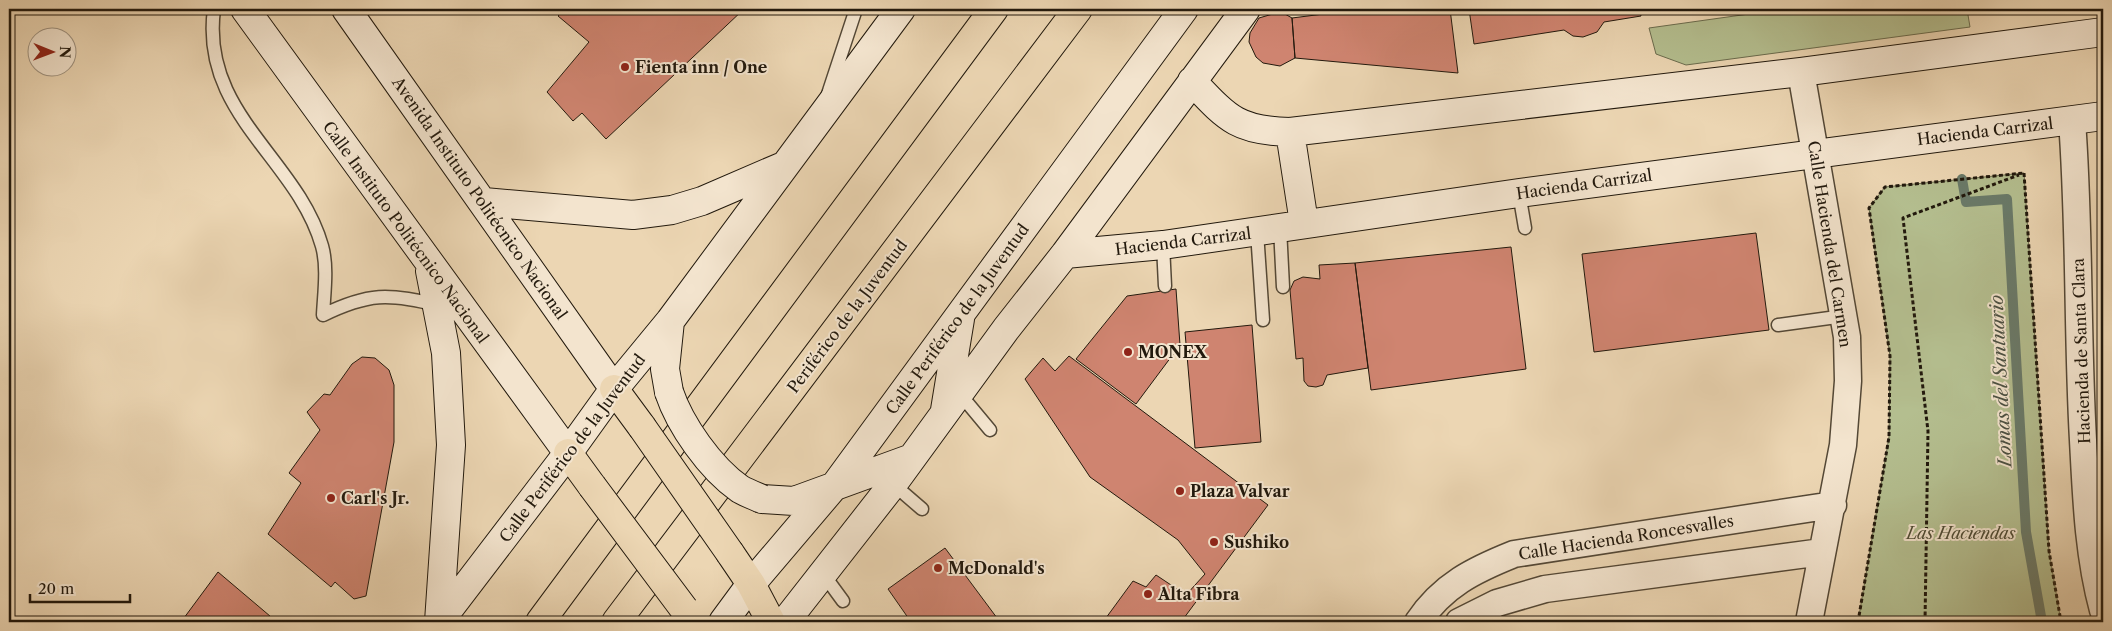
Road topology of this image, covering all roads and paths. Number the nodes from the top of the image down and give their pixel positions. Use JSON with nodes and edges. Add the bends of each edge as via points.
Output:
{"nodes":[{"id":1,"x":214,"y":9,"type":"edge"},
{"id":2,"x":245,"y":9,"type":"edge"},
{"id":3,"x":346,"y":9,"type":"edge"},
{"id":4,"x":856,"y":9,"type":"edge"},
{"id":5,"x":901,"y":9,"type":"edge"},
{"id":6,"x":994,"y":9,"type":"edge"},
{"id":7,"x":1078,"y":9,"type":"edge"},
{"id":8,"x":1184,"y":9,"type":"edge"},
{"id":9,"x":1246,"y":9,"type":"edge"},
{"id":10,"x":2103,"y":32,"type":"edge"},
{"id":11,"x":1801,"y":72,"type":"junction"},
{"id":12,"x":1192,"y":81,"type":"junction"},
{"id":13,"x":822,"y":112,"type":"junction"},
{"id":14,"x":2103,"y":116,"type":"edge"},
{"id":15,"x":2072,"y":121,"type":"junction"},
{"id":16,"x":1290,"y":132,"type":"junction"},
{"id":17,"x":1816,"y":153,"type":"junction"},
{"id":18,"x":784,"y":165,"type":"junction"},
{"id":19,"x":2024,"y":173,"type":"junction"},
{"id":20,"x":1519,"y":193,"type":"junction"},
{"id":21,"x":484,"y":202,"type":"junction"},
{"id":22,"x":1280,"y":228,"type":"junction"},
{"id":23,"x":1525,"y":228,"type":"dead end"},
{"id":24,"x":1163,"y":245,"type":"junction"},
{"id":25,"x":1065,"y":254,"type":"junction"},
{"id":26,"x":429,"y":264,"type":"junction"},
{"id":27,"x":1165,"y":286,"type":"dead end"},
{"id":28,"x":1283,"y":287,"type":"dead end"},
{"id":29,"x":436,"y":305,"type":"junction"},
{"id":30,"x":961,"y":313,"type":"junction"},
{"id":31,"x":1844,"y":316,"type":"junction"},
{"id":32,"x":467,"y":318,"type":"junction"},
{"id":33,"x":1263,"y":320,"type":"dead end"},
{"id":34,"x":670,"y":321,"type":"junction"},
{"id":35,"x":1778,"y":325,"type":"dead end"},
{"id":36,"x":614,"y":389,"type":"junction"},
{"id":37,"x":960,"y":394,"type":"junction"},
{"id":38,"x":944,"y":416,"type":"junction"},
{"id":39,"x":990,"y":430,"type":"dead end"},
{"id":40,"x":568,"y":453,"type":"junction"},
{"id":41,"x":912,"y":458,"type":"junction"},
{"id":42,"x":836,"y":484,"type":"junction"},
{"id":43,"x":894,"y":484,"type":"junction"},
{"id":44,"x":1833,"y":505,"type":"junction"},
{"id":45,"x":922,"y":509,"type":"dead end"},
{"id":46,"x":1822,"y":552,"type":"junction"},
{"id":47,"x":824,"y":575,"type":"junction"},
{"id":48,"x":751,"y":584,"type":"junction"},
{"id":49,"x":843,"y":601,"type":"dead end"},
{"id":50,"x":2103,"y":610,"type":"edge"},
{"id":51,"x":689,"y":616,"type":"edge"},
{"id":52,"x":1429,"y":616,"type":"edge"},
{"id":53,"x":439,"y":622,"type":"edge"},
{"id":54,"x":540,"y":622,"type":"edge"},
{"id":55,"x":616,"y":622,"type":"edge"},
{"id":56,"x":723,"y":622,"type":"edge"},
{"id":57,"x":771,"y":622,"type":"edge"},
{"id":58,"x":785,"y":622,"type":"edge"},
{"id":59,"x":1459,"y":622,"type":"edge"},
{"id":60,"x":1809,"y":622,"type":"edge"},
{"id":61,"x":1858,"y":622,"type":"edge"},
{"id":62,"x":1925,"y":622,"type":"edge"},
{"id":63,"x":2061,"y":622,"type":"edge"}],
"edges":[{"from":1,"to":29,"type":"lane","via":[[211,32],[217,67],[235,110],[312,219],[323,248],[323,315],[363,298],[396,296]]},
{"from":2,"to":26,"type":"main road","name":"Calle Instituto Politécnico Nacional"},
{"from":3,"to":21,"type":"main road","name":"Avenida Instituto Politécnico Nacional"},
{"from":4,"to":13,"type":"lane"},
{"from":5,"to":13,"type":"main road","name":"Calle Periférico de la Juventud"},
{"from":6,"to":54,"type":"main road"},
{"from":7,"to":55,"type":"main road","name":"Periférico de la Juventud"},
{"from":8,"to":30,"type":"main road","name":"Calle Periférico de la Juventud"},
{"from":9,"to":12,"type":"main road"},
{"from":10,"to":11,"type":"main road"},
{"from":11,"to":16,"type":"main road"},
{"from":11,"to":17,"type":"street","name":"Calle Hacienda del Carmen"},
{"from":12,"to":16,"type":"main road","via":[[1231,119],[1250,129]]},
{"from":12,"to":25,"type":"main road"},
{"from":13,"to":18,"type":"main road","name":"Calle Periférico de la Juventud"},
{"from":14,"to":15,"type":"main road","name":"Hacienda Carrizal"},
{"from":15,"to":17,"type":"main road","name":"Hacienda Carrizal"},
{"from":15,"to":50,"type":"street","name":"Hacienda de Santa Clara","via":[[2086,506]]},
{"from":16,"to":22,"type":"main road"},
{"from":17,"to":20,"type":"main road","name":"Hacienda Carrizal"},
{"from":17,"to":31,"type":"street","name":"Calle Hacienda del Carmen"},
{"from":18,"to":21,"type":"main road","via":[[702,201],[672,210],[633,215]]},
{"from":18,"to":34,"type":"main road","name":"Calle Periférico de la Juventud"},
{"from":19,"to":61,"type":"path","via":[[1885,187],[1869,208],[1890,356],[1889,437]]},
{"from":19,"to":62,"type":"path","via":[[1903,218],[1928,431]]},
{"from":19,"to":63,"type":"path","via":[[2049,551]]},
{"from":20,"to":22,"type":"main road","name":"Hacienda Carrizal"},
{"from":20,"to":23,"type":"lane"},
{"from":21,"to":36,"type":"main road","name":"Avenida Instituto Politécnico Nacional"},
{"from":22,"to":24,"type":"main road","name":"Hacienda Carrizal"},
{"from":22,"to":28,"type":"lane"},
{"from":22,"to":33,"type":"lane"},
{"from":24,"to":25,"type":"main road","name":"Hacienda Carrizal"},
{"from":24,"to":27,"type":"lane"},
{"from":25,"to":37,"type":"main road"},
{"from":26,"to":29,"type":"main road"},
{"from":26,"to":32,"type":"main road","name":"Calle Instituto Politécnico Nacional"},
{"from":29,"to":32,"type":"lane"},
{"from":29,"to":53,"type":"main road","via":[[446,353],[451,445]]},
{"from":30,"to":38,"type":"main road"},
{"from":30,"to":42,"type":"main road","name":"Calle Periférico de la Juventud"},
{"from":31,"to":35,"type":"lane"},
{"from":31,"to":44,"type":"street","name":"Calle Hacienda del Carmen","via":[[1848,381],[1843,445]]},
{"from":32,"to":40,"type":"main road","name":"Calle Instituto Politécnico Nacional"},
{"from":34,"to":36,"type":"main road","name":"Calle Periférico de la Juventud"},
{"from":34,"to":42,"type":"main road","bridge":true,"via":[[665,369],[676,411],[716,466],[740,489],[762,499],[794,501]]},
{"from":36,"to":40,"type":"main road","name":"Calle Periférico de la Juventud"},
{"from":36,"to":48,"type":"main road","bridge":true},
{"from":37,"to":38,"type":"main road"},
{"from":37,"to":39,"type":"lane"},
{"from":38,"to":41,"type":"main road"},
{"from":40,"to":51,"type":"main road","bridge":true},
{"from":40,"to":53,"type":"main road","name":"Calle Periférico de la Juventud"},
{"from":41,"to":42,"type":"main road"},
{"from":41,"to":43,"type":"main road"},
{"from":42,"to":48,"type":"main road","name":"Calle Periférico de la Juventud"},
{"from":43,"to":45,"type":"lane"},
{"from":43,"to":47,"type":"main road"},
{"from":44,"to":46,"type":"street","name":"Calle Hacienda del Carmen"},
{"from":44,"to":52,"type":"street","name":"Calle Hacienda Roncesvalles","via":[[1514,554],[1476,569]]},
{"from":46,"to":59,"type":"street","via":[[1545,589],[1497,603]]},
{"from":46,"to":60,"type":"street","name":"Calle Hacienda del Carmen"},
{"from":47,"to":49,"type":"lane"},
{"from":47,"to":58,"type":"main road"},
{"from":48,"to":56,"type":"main road","name":"Calle Periférico de la Juventud"},
{"from":48,"to":57,"type":"main road"}]}
